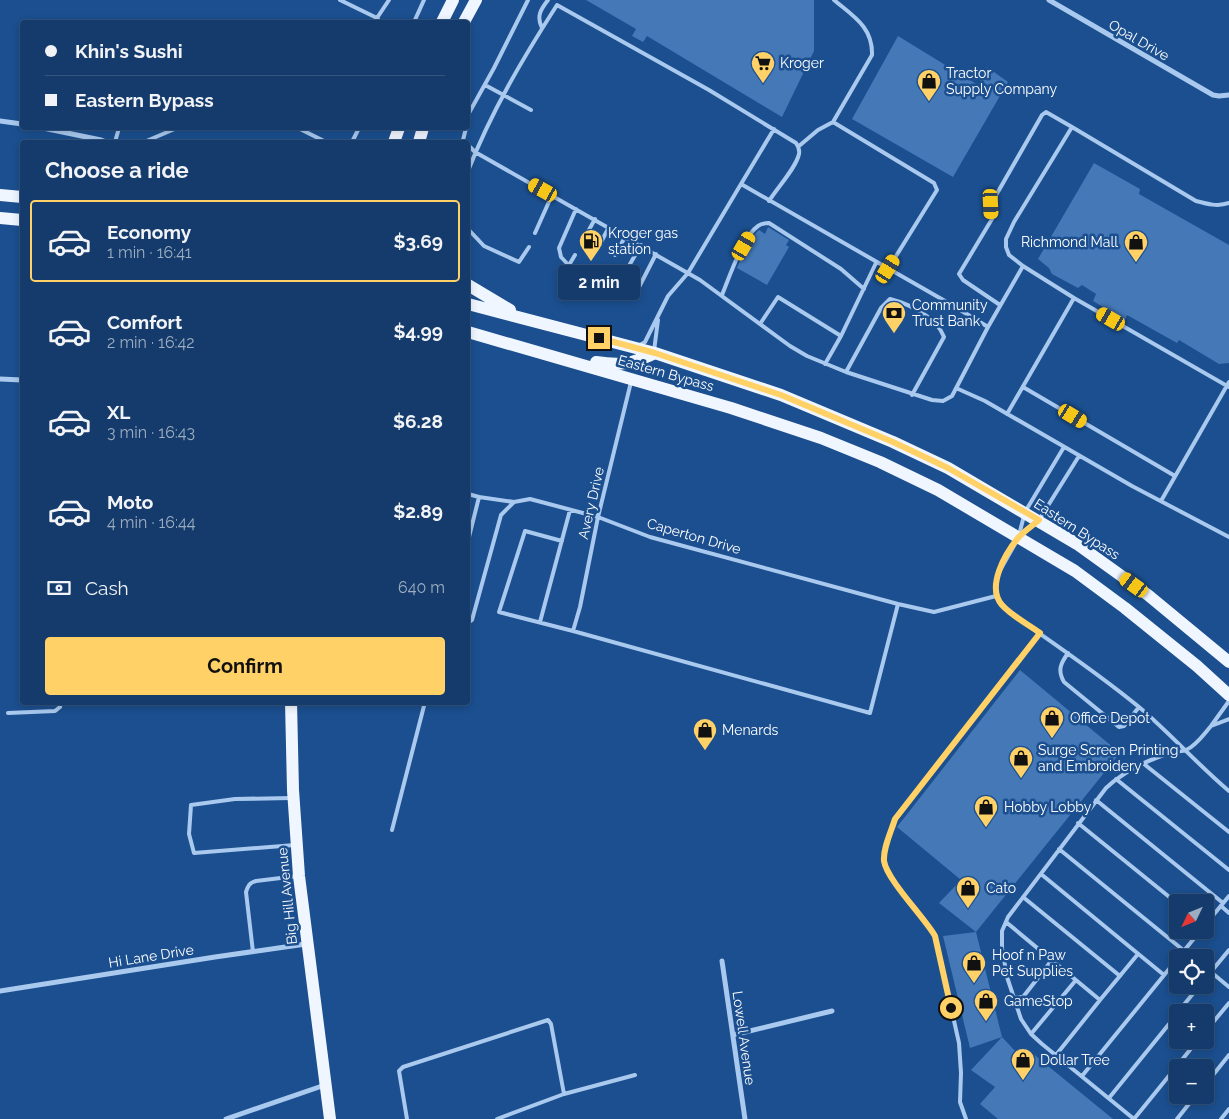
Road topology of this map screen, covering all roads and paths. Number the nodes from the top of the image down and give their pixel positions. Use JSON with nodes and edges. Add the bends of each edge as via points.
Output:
{"nodes":[{"id":1,"x":340,"y":0,"type":"edge"},
{"id":2,"x":389,"y":0,"type":"edge"},
{"id":3,"x":424,"y":0,"type":"edge"},
{"id":4,"x":453,"y":0,"type":"edge"},
{"id":5,"x":476,"y":0,"type":"edge"},
{"id":6,"x":528,"y":0,"type":"edge"},
{"id":7,"x":548,"y":0,"type":"edge"},
{"id":8,"x":834,"y":0,"type":"edge"},
{"id":9,"x":1049,"y":0,"type":"edge"},
{"id":10,"x":378,"y":20,"type":"edge"},
{"id":11,"x":415,"y":20,"type":"edge"},
{"id":12,"x":443,"y":20,"type":"edge"},
{"id":13,"x":465,"y":20,"type":"edge"},
{"id":14,"x":542,"y":28,"type":"junction"},
{"id":15,"x":484,"y":85,"type":"junction"},
{"id":16,"x":504,"y":95,"type":"junction"},
{"id":17,"x":1229,"y":95,"type":"edge"},
{"id":18,"x":531,"y":110,"type":"dead end"},
{"id":19,"x":470,"y":111,"type":"edge"},
{"id":20,"x":0,"y":121,"type":"edge"},
{"id":21,"x":833,"y":122,"type":"junction"},
{"id":22,"x":20,"y":124,"type":"edge"},
{"id":23,"x":1072,"y":127,"type":"junction"},
{"id":24,"x":774,"y":129,"type":"junction"},
{"id":25,"x":53,"y":130,"type":"edge"},
{"id":26,"x":171,"y":130,"type":"edge"},
{"id":27,"x":302,"y":130,"type":"edge"},
{"id":28,"x":101,"y":140,"type":"edge"},
{"id":29,"x":149,"y":140,"type":"edge"},
{"id":30,"x":322,"y":140,"type":"edge"},
{"id":31,"x":799,"y":146,"type":"junction"},
{"id":32,"x":470,"y":148,"type":"edge"},
{"id":33,"x":475,"y":152,"type":"junction"},
{"id":34,"x":470,"y":166,"type":"edge"},
{"id":35,"x":741,"y":184,"type":"junction"},
{"id":36,"x":0,"y":195,"type":"edge"},
{"id":37,"x":552,"y":195,"type":"junction"},
{"id":38,"x":20,"y":197,"type":"edge"},
{"id":39,"x":770,"y":201,"type":"junction"},
{"id":40,"x":1227,"y":204,"type":"edge"},
{"id":41,"x":576,"y":208,"type":"junction"},
{"id":42,"x":1229,"y":208,"type":"edge"},
{"id":43,"x":0,"y":218,"type":"edge"},
{"id":44,"x":595,"y":219,"type":"junction"},
{"id":45,"x":20,"y":220,"type":"edge"},
{"id":46,"x":609,"y":227,"type":"junction"},
{"id":47,"x":470,"y":231,"type":"edge"},
{"id":48,"x":535,"y":233,"type":"dead end"},
{"id":49,"x":585,"y":237,"type":"dead end"},
{"id":50,"x":626,"y":237,"type":"junction"},
{"id":51,"x":641,"y":245,"type":"junction"},
{"id":52,"x":529,"y":246,"type":"dead end"},
{"id":53,"x":599,"y":246,"type":"dead end"},
{"id":54,"x":656,"y":254,"type":"junction"},
{"id":55,"x":574,"y":255,"type":"dead end"},
{"id":56,"x":616,"y":255,"type":"dead end"},
{"id":57,"x":876,"y":263,"type":"junction"},
{"id":58,"x":630,"y":264,"type":"dead end"},
{"id":59,"x":569,"y":265,"type":"junction"},
{"id":60,"x":588,"y":266,"type":"dead end"},
{"id":61,"x":1023,"y":266,"type":"junction"},
{"id":62,"x":888,"y":269,"type":"junction"},
{"id":63,"x":688,"y":273,"type":"junction"},
{"id":64,"x":605,"y":274,"type":"dead end"},
{"id":65,"x":582,"y":276,"type":"junction"},
{"id":66,"x":620,"y":282,"type":"dead end"},
{"id":67,"x":470,"y":286,"type":"edge"},
{"id":68,"x":598,"y":286,"type":"junction"},
{"id":69,"x":616,"y":289,"type":"junction"},
{"id":70,"x":864,"y":289,"type":"junction"},
{"id":71,"x":722,"y":295,"type":"junction"},
{"id":72,"x":1074,"y":298,"type":"junction"},
{"id":73,"x":470,"y":304,"type":"edge"},
{"id":74,"x":1000,"y":305,"type":"junction"},
{"id":75,"x":525,"y":318,"type":"junction"},
{"id":76,"x":658,"y":318,"type":"junction"},
{"id":77,"x":760,"y":324,"type":"junction"},
{"id":78,"x":988,"y":327,"type":"junction"},
{"id":79,"x":470,"y":333,"type":"edge"},
{"id":80,"x":840,"y":336,"type":"junction"},
{"id":81,"x":636,"y":348,"type":"junction"},
{"id":82,"x":542,"y":353,"type":"junction"},
{"id":83,"x":655,"y":353,"type":"junction"},
{"id":84,"x":825,"y":364,"type":"junction"},
{"id":85,"x":846,"y":372,"type":"junction"},
{"id":86,"x":0,"y":379,"type":"edge"},
{"id":87,"x":632,"y":379,"type":"junction"},
{"id":88,"x":20,"y":380,"type":"edge"},
{"id":89,"x":1228,"y":385,"type":"edge"},
{"id":90,"x":1023,"y":386,"type":"junction"},
{"id":91,"x":956,"y":388,"type":"junction"},
{"id":92,"x":912,"y":395,"type":"junction"},
{"id":93,"x":1007,"y":414,"type":"junction"},
{"id":94,"x":1064,"y":447,"type":"junction"},
{"id":95,"x":1079,"y":456,"type":"junction"},
{"id":96,"x":1175,"y":476,"type":"junction"},
{"id":97,"x":470,"y":495,"type":"edge"},
{"id":98,"x":479,"y":497,"type":"junction"},
{"id":99,"x":1161,"y":500,"type":"junction"},
{"id":100,"x":514,"y":502,"type":"junction"},
{"id":101,"x":570,"y":510,"type":"junction"},
{"id":102,"x":1025,"y":512,"type":"junction"},
{"id":103,"x":598,"y":518,"type":"junction"},
{"id":104,"x":1039,"y":520,"type":"junction"},
{"id":105,"x":470,"y":534,"type":"edge"},
{"id":106,"x":1229,"y":536,"type":"edge"},
{"id":107,"x":1019,"y":537,"type":"junction"},
{"id":108,"x":562,"y":541,"type":"junction"},
{"id":109,"x":996,"y":596,"type":"junction"},
{"id":110,"x":898,"y":604,"type":"junction"},
{"id":111,"x":470,"y":622,"type":"edge"},
{"id":112,"x":540,"y":622,"type":"junction"},
{"id":113,"x":573,"y":631,"type":"junction"},
{"id":114,"x":1040,"y":633,"type":"junction"},
{"id":115,"x":1068,"y":653,"type":"junction"},
{"id":116,"x":1229,"y":662,"type":"edge"},
{"id":117,"x":1229,"y":694,"type":"edge"},
{"id":118,"x":1229,"y":701,"type":"edge"},
{"id":119,"x":60,"y":705,"type":"edge"},
{"id":120,"x":291,"y":705,"type":"edge"},
{"id":121,"x":424,"y":705,"type":"edge"},
{"id":122,"x":1139,"y":707,"type":"junction"},
{"id":123,"x":8,"y":713,"type":"dead end"},
{"id":124,"x":1229,"y":720,"type":"edge"},
{"id":125,"x":1211,"y":726,"type":"junction"},
{"id":126,"x":1185,"y":751,"type":"junction"},
{"id":127,"x":1144,"y":764,"type":"junction"},
{"id":128,"x":1116,"y":778,"type":"junction"},
{"id":129,"x":1229,"y":791,"type":"edge"},
{"id":130,"x":293,"y":798,"type":"junction"},
{"id":131,"x":1096,"y":800,"type":"junction"},
{"id":132,"x":1078,"y":823,"type":"junction"},
{"id":133,"x":392,"y":830,"type":"dead end"},
{"id":134,"x":1229,"y":832,"type":"edge"},
{"id":135,"x":297,"y":845,"type":"junction"},
{"id":136,"x":1059,"y":849,"type":"junction"},
{"id":137,"x":1229,"y":870,"type":"edge"},
{"id":138,"x":1041,"y":874,"type":"junction"},
{"id":139,"x":299,"y":876,"type":"junction"},
{"id":140,"x":1229,"y":896,"type":"edge"},
{"id":141,"x":1023,"y":897,"type":"junction"},
{"id":142,"x":1169,"y":897,"type":"edge"},
{"id":143,"x":1222,"y":904,"type":"junction"},
{"id":144,"x":1229,"y":913,"type":"edge"},
{"id":145,"x":1214,"y":914,"type":"edge"},
{"id":146,"x":1006,"y":922,"type":"junction"},
{"id":147,"x":1193,"y":939,"type":"edge"},
{"id":148,"x":307,"y":944,"type":"junction"},
{"id":149,"x":1183,"y":949,"type":"edge"},
{"id":150,"x":1185,"y":949,"type":"edge"},
{"id":151,"x":1229,"y":950,"type":"edge"},
{"id":152,"x":253,"y":952,"type":"junction"},
{"id":153,"x":1138,"y":954,"type":"junction"},
{"id":154,"x":1052,"y":960,"type":"junction"},
{"id":155,"x":722,"y":961,"type":"dead end"},
{"id":156,"x":1214,"y":968,"type":"edge"},
{"id":157,"x":1169,"y":969,"type":"edge"},
{"id":158,"x":1214,"y":974,"type":"edge"},
{"id":159,"x":1164,"y":975,"type":"junction"},
{"id":160,"x":1120,"y":976,"type":"junction"},
{"id":161,"x":1076,"y":980,"type":"junction"},
{"id":162,"x":1229,"y":987,"type":"edge"},
{"id":163,"x":0,"y":991,"type":"edge"},
{"id":164,"x":1193,"y":994,"type":"edge"},
{"id":165,"x":1014,"y":998,"type":"junction"},
{"id":166,"x":1100,"y":1000,"type":"junction"},
{"id":167,"x":1229,"y":1003,"type":"edge"},
{"id":168,"x":1185,"y":1004,"type":"edge"},
{"id":169,"x":832,"y":1011,"type":"dead end"},
{"id":170,"x":1214,"y":1021,"type":"edge"},
{"id":171,"x":1169,"y":1024,"type":"edge"},
{"id":172,"x":1031,"y":1034,"type":"junction"},
{"id":173,"x":733,"y":1035,"type":"junction"},
{"id":174,"x":1191,"y":1049,"type":"edge"},
{"id":175,"x":1056,"y":1055,"type":"junction"},
{"id":176,"x":1229,"y":1055,"type":"edge"},
{"id":177,"x":1214,"y":1073,"type":"edge"},
{"id":178,"x":635,"y":1076,"type":"dead end"},
{"id":179,"x":1082,"y":1076,"type":"junction"},
{"id":180,"x":325,"y":1085,"type":"junction"},
{"id":181,"x":564,"y":1094,"type":"junction"},
{"id":182,"x":1109,"y":1098,"type":"junction"},
{"id":183,"x":1189,"y":1104,"type":"edge"},
{"id":184,"x":1229,"y":1109,"type":"edge"},
{"id":185,"x":226,"y":1119,"type":"edge"},
{"id":186,"x":330,"y":1119,"type":"edge"},
{"id":187,"x":407,"y":1119,"type":"edge"},
{"id":188,"x":497,"y":1119,"type":"edge"},
{"id":189,"x":745,"y":1119,"type":"edge"},
{"id":190,"x":966,"y":1119,"type":"edge"},
{"id":191,"x":1134,"y":1119,"type":"edge"},
{"id":192,"x":1177,"y":1119,"type":"edge"},
{"id":193,"x":1221,"y":1119,"type":"edge"}],
"edges":[{"from":1,"to":10,"type":"lane"},
{"from":2,"to":10,"type":"lane"},
{"from":3,"to":11,"type":"lane"},
{"from":4,"to":12,"type":"main road"},
{"from":5,"to":13,"type":"main road"},
{"from":6,"to":15,"type":"lane"},
{"from":7,"to":14,"type":"lane","via":[[540,10]]},
{"from":8,"to":21,"type":"lane","via":[[863,24],[872,46],[872,55]]},
{"from":9,"to":17,"type":"street","name":"Opal Drive","via":[[1191,84],[1213,95]]},
{"from":14,"to":16,"type":"lane"},
{"from":14,"to":24,"type":"lane","via":[[557,5]]},
{"from":15,"to":16,"type":"lane"},
{"from":15,"to":19,"type":"lane"},
{"from":16,"to":18,"type":"lane"},
{"from":16,"to":33,"type":"lane"},
{"from":20,"to":22,"type":"street"},
{"from":21,"to":31,"type":"lane"},
{"from":21,"to":62,"type":"lane","via":[[934,183],[937,190]]},
{"from":23,"to":40,"type":"lane","via":[[1196,201],[1208,205]]},
{"from":23,"to":61,"type":"lane","via":[[1009,230],[1006,247],[1009,255]]},
{"from":23,"to":74,"type":"lane","via":[[1046,112],[1042,115],[991,204],[992,219],[959,274],[962,280]]},
{"from":24,"to":31,"type":"lane"},
{"from":24,"to":35,"type":"lane"},
{"from":25,"to":28,"type":"street"},
{"from":26,"to":29,"type":"lane"},
{"from":27,"to":30,"type":"lane"},
{"from":31,"to":39,"type":"lane","via":[[795,162]]},
{"from":32,"to":33,"type":"lane"},
{"from":33,"to":34,"type":"lane"},
{"from":33,"to":37,"type":"lane"},
{"from":35,"to":39,"type":"lane"},
{"from":35,"to":63,"type":"lane"},
{"from":36,"to":38,"type":"main road"},
{"from":37,"to":41,"type":"lane"},
{"from":37,"to":48,"type":"lane"},
{"from":39,"to":57,"type":"lane"},
{"from":40,"to":42,"type":"lane"},
{"from":41,"to":44,"type":"lane"},
{"from":41,"to":59,"type":"lane","via":[[559,248],[561,257]]},
{"from":43,"to":45,"type":"main road"},
{"from":44,"to":46,"type":"lane"},
{"from":44,"to":49,"type":"lane"},
{"from":46,"to":50,"type":"lane"},
{"from":46,"to":53,"type":"lane"},
{"from":47,"to":52,"type":"lane","via":[[484,246],[519,262]]},
{"from":50,"to":51,"type":"lane"},
{"from":50,"to":56,"type":"lane"},
{"from":51,"to":54,"type":"lane"},
{"from":51,"to":58,"type":"lane"},
{"from":54,"to":63,"type":"lane"},
{"from":54,"to":69,"type":"lane","via":[[636,293],[631,295]]},
{"from":55,"to":59,"type":"lane"},
{"from":57,"to":62,"type":"lane"},
{"from":57,"to":70,"type":"lane"},
{"from":59,"to":65,"type":"lane"},
{"from":60,"to":65,"type":"lane"},
{"from":61,"to":72,"type":"lane"},
{"from":61,"to":74,"type":"lane"},
{"from":62,"to":78,"type":"lane"},
{"from":63,"to":71,"type":"lane"},
{"from":63,"to":76,"type":"lane","via":[[668,296]]},
{"from":64,"to":68,"type":"lane"},
{"from":65,"to":68,"type":"lane"},
{"from":66,"to":69,"type":"lane"},
{"from":67,"to":75,"type":"main road"},
{"from":68,"to":69,"type":"lane"},
{"from":70,"to":71,"type":"lane","via":[[841,269],[769,223],[757,227],[733,267]]},
{"from":70,"to":80,"type":"lane"},
{"from":71,"to":77,"type":"lane"},
{"from":72,"to":89,"type":"lane"},
{"from":72,"to":90,"type":"lane"},
{"from":73,"to":75,"type":"main road","name":"Eastern Bypass"},
{"from":74,"to":78,"type":"lane"},
{"from":75,"to":81,"type":"main road","name":"Eastern Bypass"},
{"from":76,"to":81,"type":"lane","via":[[644,342]]},
{"from":76,"to":83,"type":"lane"},
{"from":77,"to":80,"type":"lane","via":[[778,297]]},
{"from":77,"to":84,"type":"lane","via":[[790,346]]},
{"from":78,"to":91,"type":"lane"},
{"from":79,"to":82,"type":"main road","name":"Eastern Bypass"},
{"from":80,"to":84,"type":"lane"},
{"from":81,"to":83,"type":"main road","name":"Eastern Bypass"},
{"from":82,"to":83,"type":"main road","via":[[613,365],[635,362]]},
{"from":82,"to":87,"type":"main road","name":"Eastern Bypass"},
{"from":83,"to":102,"type":"main road","name":"Eastern Bypass","via":[[781,395],[893,442],[948,468]]},
{"from":84,"to":85,"type":"lane"},
{"from":85,"to":92,"type":"lane"},
{"from":85,"to":92,"type":"lane","via":[[881,308],[890,300],[903,303],[927,317],[942,330],[944,337]]},
{"from":86,"to":88,"type":"street"},
{"from":87,"to":103,"type":"lane","name":"Avery Drive"},
{"from":87,"to":107,"type":"main road","name":"Eastern Bypass","via":[[821,438],[880,462],[938,490]]},
{"from":89,"to":96,"type":"lane"},
{"from":90,"to":93,"type":"lane"},
{"from":90,"to":96,"type":"lane"},
{"from":91,"to":92,"type":"lane","via":[[952,396],[943,401]]},
{"from":91,"to":93,"type":"lane"},
{"from":93,"to":94,"type":"lane"},
{"from":94,"to":95,"type":"lane"},
{"from":94,"to":102,"type":"lane"},
{"from":95,"to":99,"type":"lane"},
{"from":95,"to":104,"type":"lane"},
{"from":96,"to":99,"type":"lane"},
{"from":97,"to":98,"type":"lane","name":"Caperton Drive"},
{"from":98,"to":100,"type":"lane","name":"Caperton Drive"},
{"from":98,"to":105,"type":"lane"},
{"from":99,"to":106,"type":"lane"},
{"from":100,"to":101,"type":"lane","name":"Caperton Drive","via":[[530,499]]},
{"from":100,"to":111,"type":"lane","via":[[501,515]]},
{"from":101,"to":103,"type":"lane","name":"Caperton Drive"},
{"from":101,"to":108,"type":"lane"},
{"from":102,"to":104,"type":"main road","name":"Eastern Bypass"},
{"from":102,"to":107,"type":"lane"},
{"from":103,"to":110,"type":"lane","name":"Caperton Drive","via":[[650,537]]},
{"from":103,"to":113,"type":"lane","name":"Avery Drive"},
{"from":104,"to":107,"type":"lane"},
{"from":104,"to":116,"type":"main road","name":"Eastern Bypass","via":[[1148,596]]},
{"from":107,"to":109,"type":"lane","via":[[999,572]]},
{"from":107,"to":117,"type":"main road","name":"Eastern Bypass","via":[[1075,571],[1125,608]]},
{"from":108,"to":112,"type":"lane"},
{"from":108,"to":112,"type":"lane","via":[[525,531],[499,612]]},
{"from":109,"to":110,"type":"lane","name":"Caperton Drive","via":[[934,612]]},
{"from":109,"to":114,"type":"lane","via":[[1009,612]]},
{"from":110,"to":113,"type":"lane","via":[[870,713]]},
{"from":112,"to":113,"type":"lane"},
{"from":114,"to":115,"type":"lane"},
{"from":114,"to":190,"type":"lane","via":[[895,819],[886,846],[884,862],[896,884],[935,936],[959,1044],[960,1102]]},
{"from":115,"to":122,"type":"lane"},
{"from":115,"to":122,"type":"lane","via":[[1060,664],[1064,682],[1119,727],[1124,726]]},
{"from":118,"to":125,"type":"lane"},
{"from":119,"to":123,"type":"lane","via":[[44,712]]},
{"from":120,"to":130,"type":"main road","name":"Big Hill Avenue"},
{"from":121,"to":133,"type":"lane"},
{"from":122,"to":126,"type":"lane"},
{"from":124,"to":125,"type":"lane"},
{"from":125,"to":126,"type":"lane"},
{"from":126,"to":127,"type":"lane","via":[[1173,752]]},
{"from":126,"to":129,"type":"lane"},
{"from":127,"to":128,"type":"lane"},
{"from":127,"to":134,"type":"lane"},
{"from":128,"to":131,"type":"lane"},
{"from":128,"to":137,"type":"lane"},
{"from":130,"to":135,"type":"main road","name":"Big Hill Avenue"},
{"from":130,"to":135,"type":"lane","via":[[235,799],[191,805],[189,834],[194,853]]},
{"from":131,"to":132,"type":"lane"},
{"from":131,"to":143,"type":"lane"},
{"from":132,"to":136,"type":"lane"},
{"from":132,"to":142,"type":"lane"},
{"from":135,"to":139,"type":"main road","name":"Big Hill Avenue"},
{"from":136,"to":138,"type":"lane"},
{"from":136,"to":149,"type":"lane"},
{"from":138,"to":141,"type":"lane"},
{"from":138,"to":153,"type":"lane"},
{"from":139,"to":148,"type":"main road","name":"Big Hill Avenue"},
{"from":139,"to":152,"type":"lane","via":[[251,883],[246,892]]},
{"from":140,"to":143,"type":"lane"},
{"from":141,"to":146,"type":"lane"},
{"from":141,"to":160,"type":"lane"},
{"from":143,"to":144,"type":"lane"},
{"from":143,"to":145,"type":"lane"},
{"from":146,"to":154,"type":"lane"},
{"from":146,"to":165,"type":"lane","via":[[1002,931],[1002,948]]},
{"from":147,"to":150,"type":"lane"},
{"from":148,"to":152,"type":"street","name":"Hi Lane Drive"},
{"from":148,"to":180,"type":"main road","name":"Big Hill Avenue"},
{"from":151,"to":156,"type":"lane"},
{"from":152,"to":163,"type":"street","name":"Hi Lane Drive"},
{"from":153,"to":159,"type":"lane"},
{"from":153,"to":160,"type":"lane"},
{"from":154,"to":161,"type":"lane"},
{"from":154,"to":165,"type":"lane","via":[[1023,997]]},
{"from":155,"to":173,"type":"street","name":"Lowell Avenue"},
{"from":157,"to":159,"type":"lane"},
{"from":158,"to":162,"type":"lane"},
{"from":159,"to":179,"type":"lane"},
{"from":160,"to":166,"type":"lane"},
{"from":161,"to":166,"type":"lane"},
{"from":161,"to":172,"type":"lane"},
{"from":164,"to":168,"type":"lane"},
{"from":165,"to":172,"type":"lane","via":[[1021,1019]]},
{"from":166,"to":175,"type":"lane"},
{"from":167,"to":170,"type":"lane"},
{"from":169,"to":173,"type":"street"},
{"from":171,"to":182,"type":"lane"},
{"from":172,"to":175,"type":"lane"},
{"from":173,"to":189,"type":"street","name":"Lowell Avenue"},
{"from":174,"to":191,"type":"lane"},
{"from":175,"to":179,"type":"lane"},
{"from":176,"to":177,"type":"lane"},
{"from":178,"to":181,"type":"lane"},
{"from":179,"to":182,"type":"lane"},
{"from":180,"to":185,"type":"street"},
{"from":180,"to":186,"type":"main road","name":"Big Hill Avenue"},
{"from":181,"to":187,"type":"lane","via":[[548,1020],[403,1067],[400,1071]]},
{"from":181,"to":188,"type":"lane"},
{"from":182,"to":191,"type":"lane"},
{"from":183,"to":192,"type":"lane"},
{"from":184,"to":193,"type":"lane"}]}
